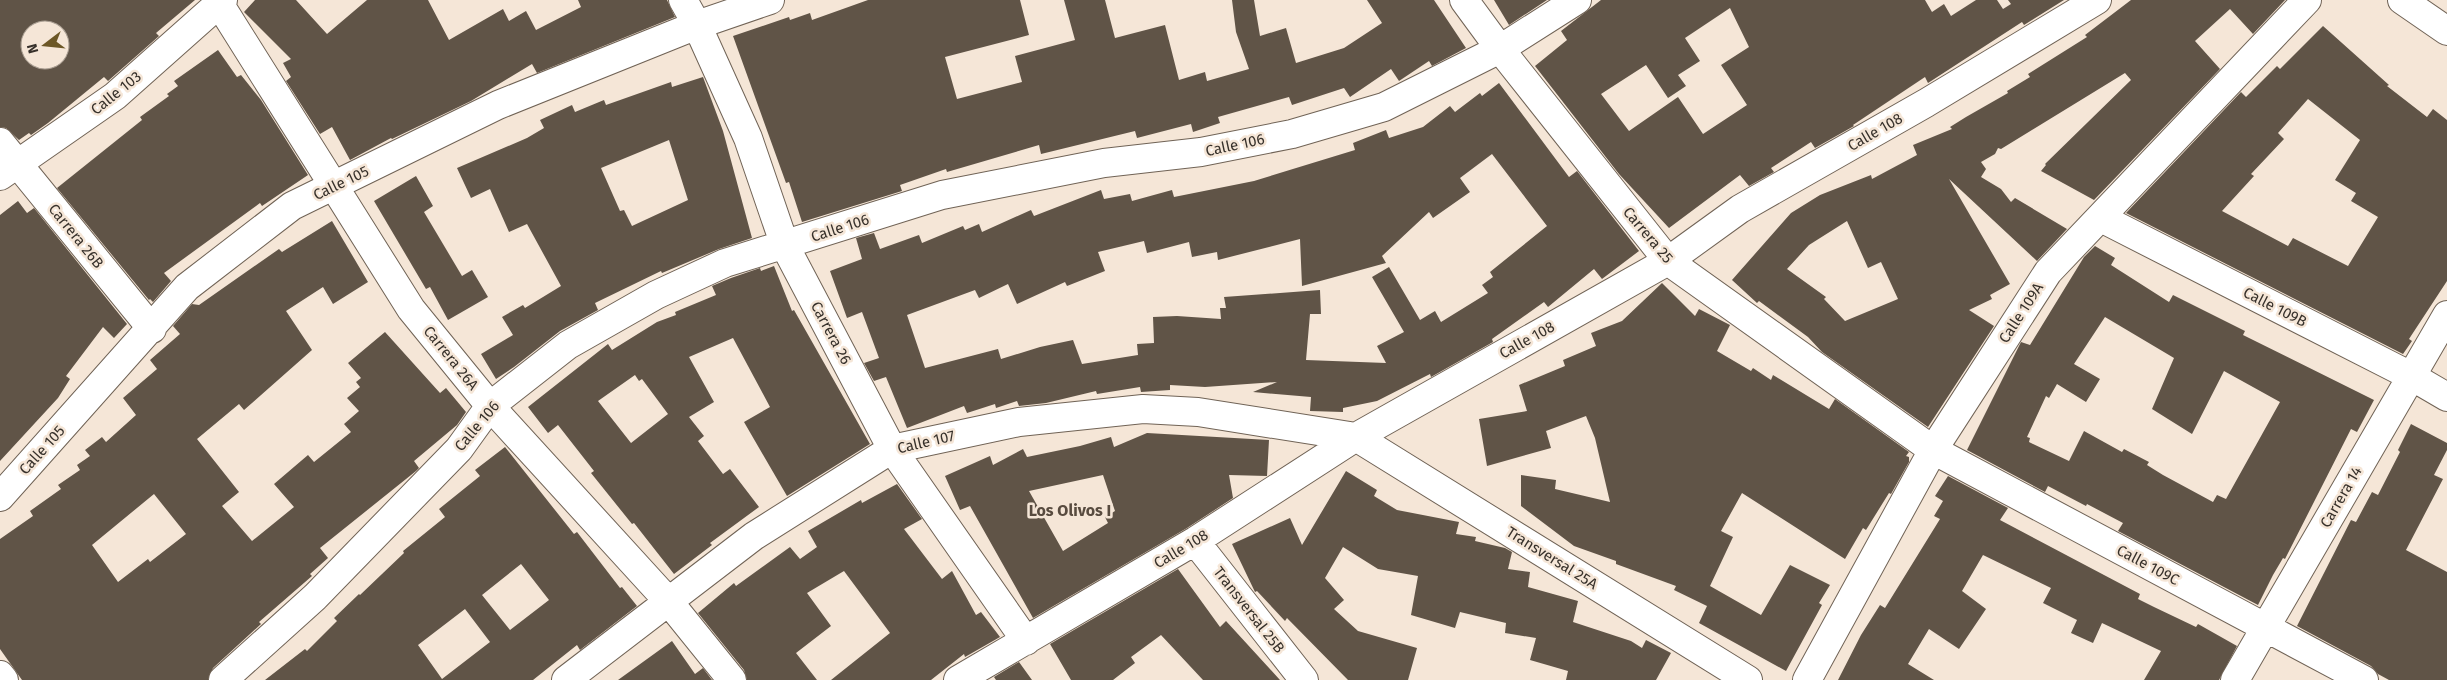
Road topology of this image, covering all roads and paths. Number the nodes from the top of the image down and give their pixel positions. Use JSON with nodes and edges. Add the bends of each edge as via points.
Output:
{"nodes":[{"id":1,"x":683,"y":0,"type":"edge"},
{"id":2,"x":770,"y":0,"type":"edge"},
{"id":3,"x":1464,"y":0,"type":"edge"},
{"id":4,"x":1577,"y":0,"type":"edge"},
{"id":5,"x":2097,"y":0,"type":"edge"},
{"id":6,"x":2307,"y":0,"type":"edge"},
{"id":7,"x":2402,"y":0,"type":"edge"},
{"id":8,"x":220,"y":1,"type":"edge"},
{"id":9,"x":698,"y":25,"type":"junction"},
{"id":10,"x":2447,"y":31,"type":"edge"},
{"id":11,"x":1500,"y":49,"type":"junction"},
{"id":12,"x":0,"y":142,"type":"edge"},
{"id":13,"x":9,"y":171,"type":"edge"},
{"id":14,"x":336,"y":186,"type":"junction"},
{"id":15,"x":2101,"y":218,"type":"junction"},
{"id":16,"x":785,"y":246,"type":"junction"},
{"id":17,"x":1668,"y":261,"type":"junction"},
{"id":18,"x":2447,"y":315,"type":"edge"},
{"id":19,"x":152,"y":329,"type":"junction"},
{"id":20,"x":2411,"y":376,"type":"junction"},
{"id":21,"x":2447,"y":397,"type":"edge"},
{"id":22,"x":490,"y":406,"type":"junction"},
{"id":23,"x":1356,"y":436,"type":"junction"},
{"id":24,"x":892,"y":450,"type":"junction"},
{"id":25,"x":1932,"y":450,"type":"junction"},
{"id":26,"x":0,"y":497,"type":"edge"},
{"id":27,"x":1195,"y":541,"type":"junction"},
{"id":28,"x":670,"y":602,"type":"junction"},
{"id":29,"x":2266,"y":628,"type":"junction"},
{"id":30,"x":1026,"y":642,"type":"junction"},
{"id":31,"x":0,"y":675,"type":"edge"},
{"id":32,"x":4,"y":680,"type":"edge"},
{"id":33,"x":223,"y":680,"type":"edge"},
{"id":34,"x":566,"y":680,"type":"edge"},
{"id":35,"x":732,"y":680,"type":"edge"},
{"id":36,"x":958,"y":680,"type":"edge"},
{"id":37,"x":1304,"y":680,"type":"edge"},
{"id":38,"x":1748,"y":680,"type":"edge"},
{"id":39,"x":1807,"y":680,"type":"edge"},
{"id":40,"x":2235,"y":680,"type":"edge"},
{"id":41,"x":2364,"y":680,"type":"edge"}],
"edges":[{"from":1,"to":9,"type":"street","name":"Carrera 26"},
{"from":2,"to":9,"type":"street","name":"Calle 105"},
{"from":3,"to":11,"type":"street","name":"Carrera 25"},
{"from":4,"to":11,"type":"street","name":"Calle 106"},
{"from":5,"to":17,"type":"street","name":"Calle 108","via":[[1740,210]]},
{"from":6,"to":15,"type":"street","name":"Calle 109A"},
{"from":7,"to":10,"type":"street"},
{"from":8,"to":13,"type":"street","name":"Calle 103","via":[[115,96]]},
{"from":8,"to":14,"type":"street","name":"Carrera 26A"},
{"from":9,"to":14,"type":"street","name":"Calle 105","via":[[498,105]]},
{"from":9,"to":16,"type":"street","name":"Carrera 26","via":[[748,138]]},
{"from":11,"to":16,"type":"street","name":"Calle 106","via":[[1384,107],[1292,134],[1201,152],[1104,163],[942,195]]},
{"from":11,"to":17,"type":"street","name":"Carrera 25"},
{"from":12,"to":13,"type":"street","name":"Carrera 26B"},
{"from":13,"to":19,"type":"street","name":"Carrera 26B"},
{"from":14,"to":19,"type":"street","name":"Calle 105","via":[[292,206],[195,281]]},
{"from":14,"to":22,"type":"street","name":"Carrera 26A","via":[[411,309]]},
{"from":15,"to":20,"type":"street","name":"Calle 109B"},
{"from":15,"to":25,"type":"street","name":"Calle 109A","via":[[2048,272]]},
{"from":16,"to":22,"type":"street","name":"Calle 106","via":[[725,263],[656,295],[568,345]]},
{"from":16,"to":24,"type":"street","name":"Carrera 26"},
{"from":17,"to":23,"type":"street","name":"Calle 108"},
{"from":17,"to":25,"type":"street","name":"Carrera 25"},
{"from":18,"to":20,"type":"street","name":"Carrera 14"},
{"from":19,"to":26,"type":"street","name":"Calle 105"},
{"from":20,"to":21,"type":"street","name":"Calle 109B"},
{"from":20,"to":29,"type":"street","name":"Carrera 14"},
{"from":22,"to":28,"type":"street","name":"Carrera 26A"},
{"from":22,"to":33,"type":"street","name":"Calle 106","via":[[459,449],[322,590]]},
{"from":23,"to":24,"type":"street","name":"Calle 107","via":[[1198,412],[1143,409],[1019,422]]},
{"from":23,"to":27,"type":"street","name":"Calle 108"},
{"from":23,"to":38,"type":"street","name":"Transversal 25A"},
{"from":24,"to":28,"type":"street","name":"Calle 107","via":[[754,536]]},
{"from":24,"to":30,"type":"street","name":"Carrera 26"},
{"from":25,"to":29,"type":"street","name":"Calle 109C"},
{"from":25,"to":39,"type":"street","name":"Calle 109A"},
{"from":27,"to":30,"type":"street","name":"Calle 108"},
{"from":27,"to":37,"type":"street","name":"Transversal 25B"},
{"from":28,"to":34,"type":"street","name":"Calle 107"},
{"from":28,"to":35,"type":"street","name":"Carrera 26A"},
{"from":29,"to":40,"type":"street","name":"Carrera 14"},
{"from":29,"to":41,"type":"street","name":"Calle 109C"},
{"from":30,"to":36,"type":"street","name":"Calle 108"},
{"from":31,"to":32,"type":"street"}]}
